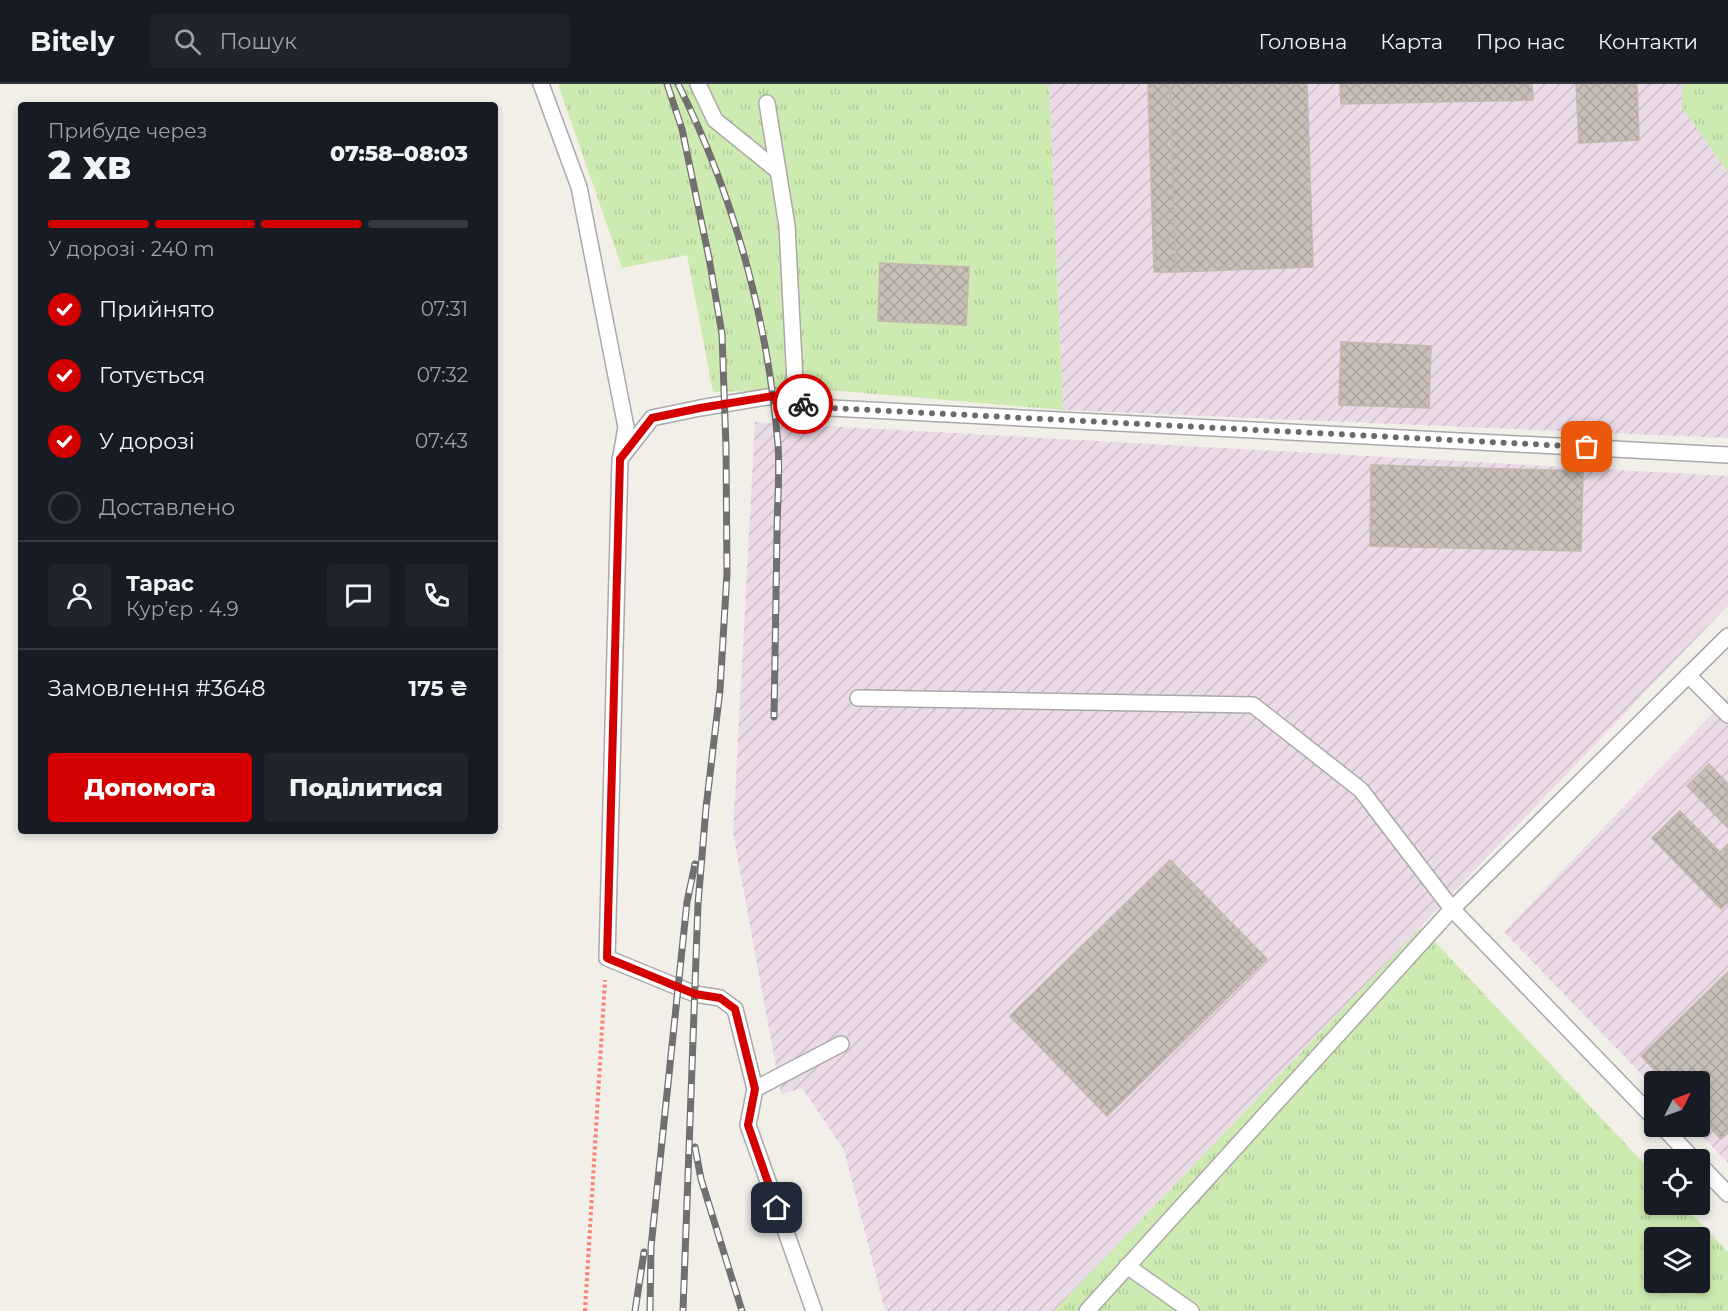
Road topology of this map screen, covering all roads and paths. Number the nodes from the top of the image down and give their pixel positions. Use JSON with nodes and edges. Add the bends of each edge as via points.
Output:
{"nodes":[{"id":1,"x":541,"y":84,"type":"edge"},
{"id":2,"x":698,"y":84,"type":"edge"},
{"id":3,"x":767,"y":103,"type":"dead end"},
{"id":4,"x":778,"y":171,"type":"junction"},
{"id":5,"x":796,"y":402,"type":"junction"},
{"id":6,"x":1728,"y":454,"type":"edge"},
{"id":7,"x":620,"y":459,"type":"junction"},
{"id":8,"x":1728,"y":636,"type":"edge"},
{"id":9,"x":1688,"y":675,"type":"junction"},
{"id":10,"x":858,"y":698,"type":"dead end"},
{"id":11,"x":1728,"y":715,"type":"edge"},
{"id":12,"x":1452,"y":909,"type":"junction"},
{"id":13,"x":607,"y":958,"type":"junction"},
{"id":14,"x":841,"y":1044,"type":"dead end"},
{"id":15,"x":755,"y":1089,"type":"junction"},
{"id":16,"x":1644,"y":1108,"type":"edge"},
{"id":17,"x":1672,"y":1137,"type":"edge"},
{"id":18,"x":1684,"y":1149,"type":"edge"},
{"id":19,"x":1710,"y":1175,"type":"edge"},
{"id":20,"x":1728,"y":1194,"type":"edge"},
{"id":21,"x":1127,"y":1266,"type":"junction"},
{"id":22,"x":585,"y":1311,"type":"edge"},
{"id":23,"x":814,"y":1311,"type":"edge"},
{"id":24,"x":1087,"y":1311,"type":"edge"},
{"id":25,"x":1191,"y":1311,"type":"edge"}],
"edges":[{"from":1,"to":7,"type":"lane","via":[[579,188],[626,427]]},
{"from":2,"to":4,"type":"lane","via":[[715,120]]},
{"from":3,"to":4,"type":"lane"},
{"from":4,"to":5,"type":"lane","via":[[787,226]]},
{"from":5,"to":6,"type":"lane","via":[[812,407]]},
{"from":5,"to":7,"type":"lane","via":[[773,396],[652,418]]},
{"from":7,"to":13,"type":"lane"},
{"from":8,"to":9,"type":"lane"},
{"from":9,"to":11,"type":"lane"},
{"from":9,"to":12,"type":"lane"},
{"from":10,"to":12,"type":"lane","via":[[1253,705],[1361,790]]},
{"from":12,"to":16,"type":"lane"},
{"from":12,"to":21,"type":"lane"},
{"from":13,"to":15,"type":"lane","via":[[695,994],[720,998],[735,1009]]},
{"from":13,"to":22,"type":"path"},
{"from":14,"to":15,"type":"lane"},
{"from":15,"to":23,"type":"lane","via":[[748,1125]]},
{"from":17,"to":18,"type":"lane"},
{"from":19,"to":20,"type":"lane"},
{"from":21,"to":24,"type":"lane"},
{"from":21,"to":25,"type":"lane"}]}
